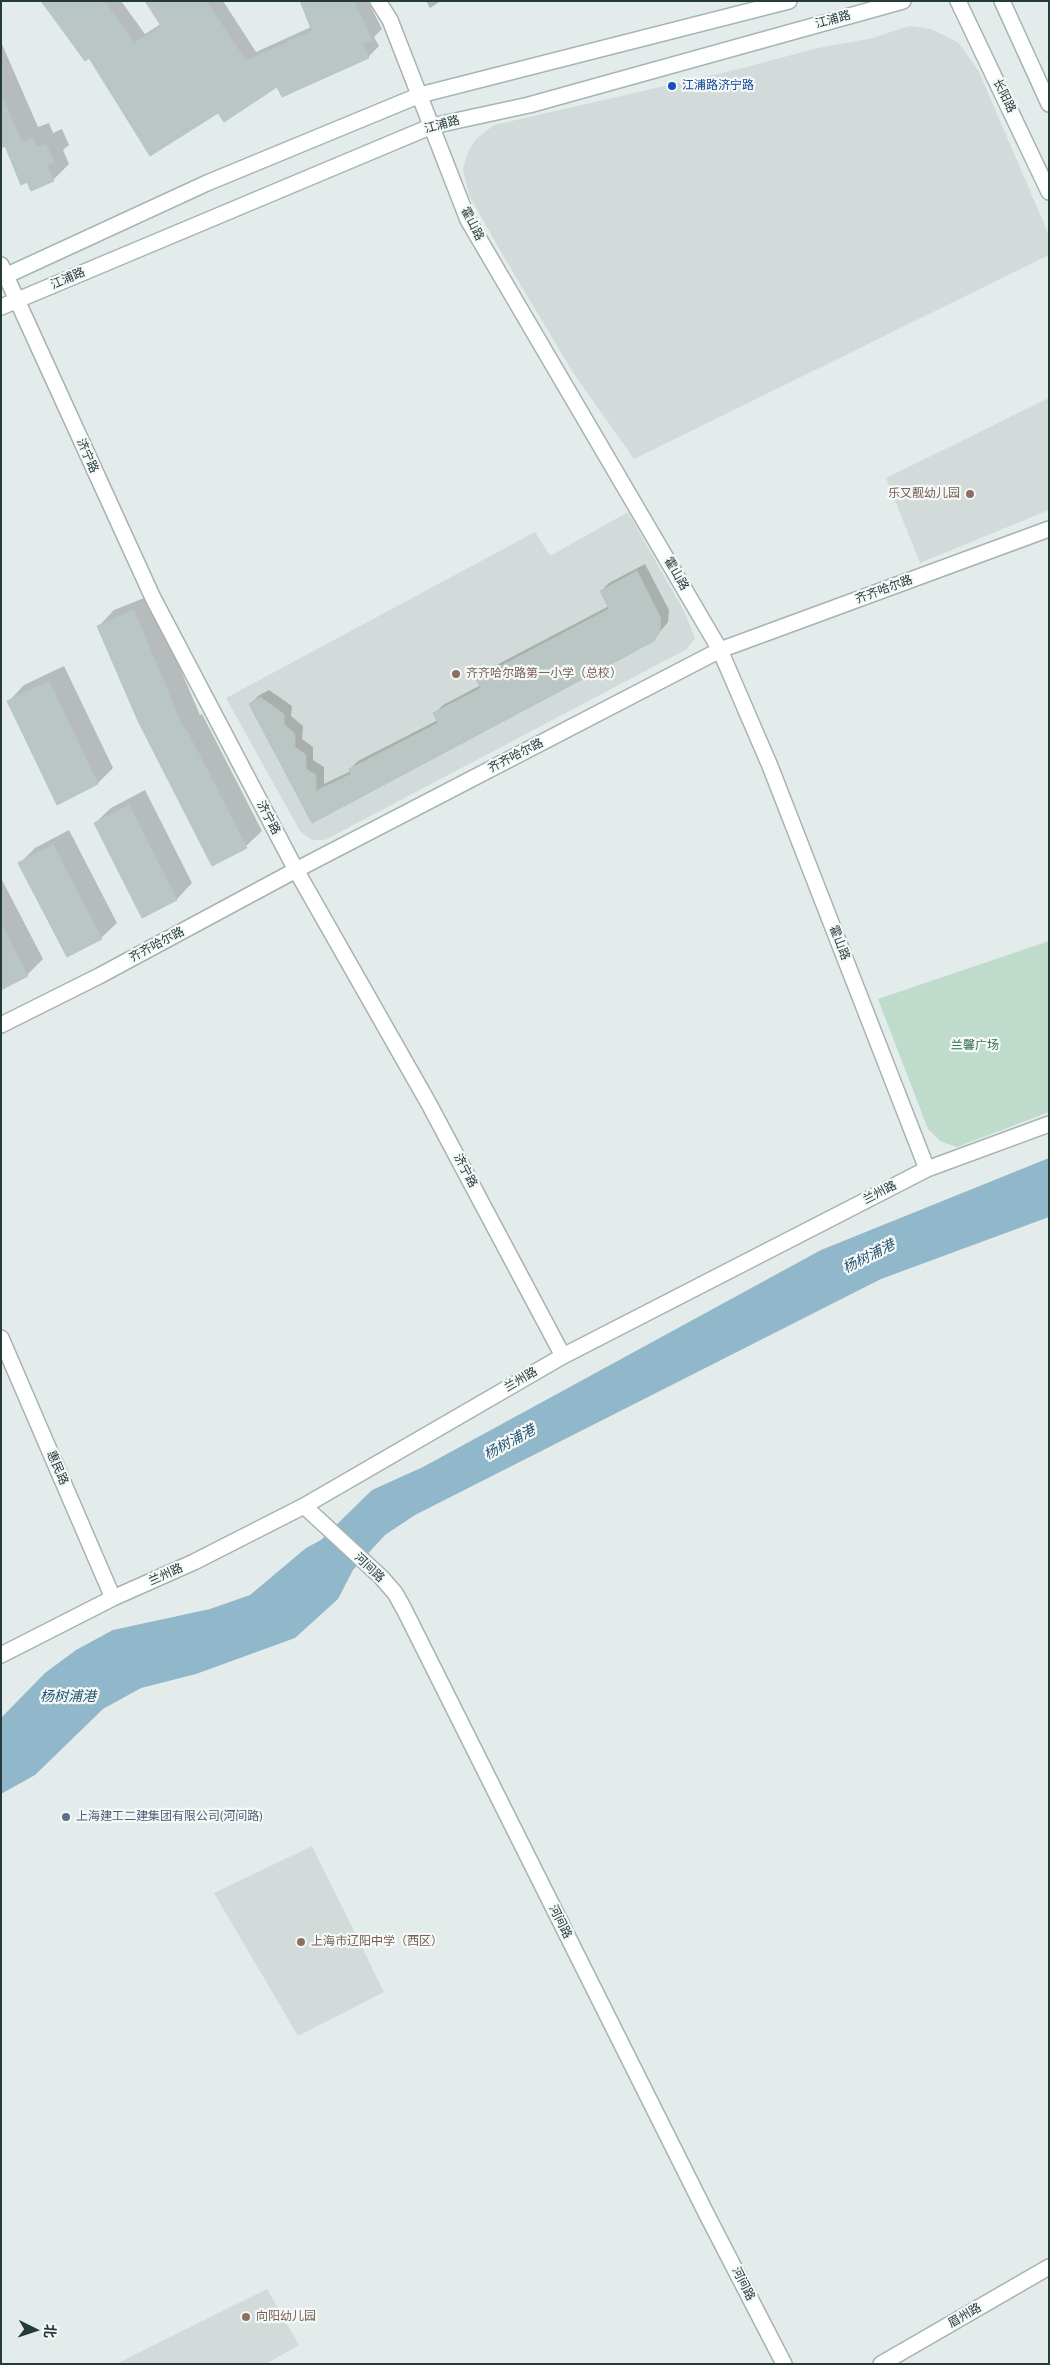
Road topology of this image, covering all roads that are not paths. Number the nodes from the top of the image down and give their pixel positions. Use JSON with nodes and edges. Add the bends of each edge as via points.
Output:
{"nodes":[{"id":1,"x":378,"y":1,"type":"edge"},
{"id":2,"x":789,"y":1,"type":"edge"},
{"id":3,"x":903,"y":1,"type":"edge"},
{"id":4,"x":958,"y":1,"type":"edge"},
{"id":5,"x":1002,"y":1,"type":"edge"},
{"id":6,"x":420,"y":95,"type":"junction"},
{"id":7,"x":1049,"y":104,"type":"edge"},
{"id":8,"x":432,"y":126,"type":"junction"},
{"id":9,"x":1049,"y":192,"type":"edge"},
{"id":10,"x":3,"y":273,"type":"edge"},
{"id":11,"x":17,"y":301,"type":"junction"},
{"id":12,"x":1,"y":307,"type":"edge"},
{"id":13,"x":1049,"y":529,"type":"edge"},
{"id":14,"x":720,"y":650,"type":"junction"},
{"id":15,"x":296,"y":870,"type":"junction"},
{"id":16,"x":1,"y":1025,"type":"edge"},
{"id":17,"x":1049,"y":1124,"type":"edge"},
{"id":18,"x":927,"y":1169,"type":"junction"},
{"id":19,"x":1,"y":1338,"type":"edge"},
{"id":20,"x":563,"y":1356,"type":"junction"},
{"id":21,"x":304,"y":1506,"type":"junction"},
{"id":22,"x":113,"y":1598,"type":"junction"},
{"id":23,"x":1,"y":1655,"type":"edge"},
{"id":24,"x":1049,"y":2267,"type":"edge"},
{"id":25,"x":784,"y":2364,"type":"edge"},
{"id":26,"x":882,"y":2364,"type":"edge"}],
"edges":[{"from":1,"to":6,"type":"street","name":"霍山路","via":[[390,20]]},
{"from":2,"to":6,"type":"street"},
{"from":3,"to":8,"type":"street","name":"江浦路","via":[[529,105]]},
{"from":4,"to":9,"type":"street","name":"长阳路"},
{"from":5,"to":7,"type":"street"},
{"from":6,"to":8,"type":"street","name":"霍山路"},
{"from":6,"to":10,"type":"street","via":[[207,183]]},
{"from":8,"to":11,"type":"street","name":"江浦路"},
{"from":8,"to":14,"type":"street","name":"霍山路","via":[[468,220]]},
{"from":10,"to":11,"type":"street","name":"济宁路"},
{"from":11,"to":12,"type":"street","name":"江浦路"},
{"from":11,"to":15,"type":"street","name":"济宁路","via":[[153,598]]},
{"from":13,"to":14,"type":"street","name":"齐齐哈尔路"},
{"from":14,"to":15,"type":"street","name":"齐齐哈尔路"},
{"from":14,"to":18,"type":"street","name":"霍山路","via":[[770,766]]},
{"from":15,"to":16,"type":"street","name":"齐齐哈尔路"},
{"from":15,"to":20,"type":"street","name":"济宁路","via":[[429,1104]]},
{"from":17,"to":18,"type":"street","name":"兰州路"},
{"from":18,"to":20,"type":"street","name":"兰州路"},
{"from":19,"to":22,"type":"street","name":"惠民路"},
{"from":20,"to":21,"type":"street","name":"兰州路"},
{"from":21,"to":22,"type":"street","name":"兰州路","via":[[194,1562]]},
{"from":21,"to":25,"type":"street","name":"河间路","via":[[395,1593],[404,1608]]},
{"from":22,"to":23,"type":"street","name":"兰州路"},
{"from":24,"to":26,"type":"street","name":"眉州路"}]}
